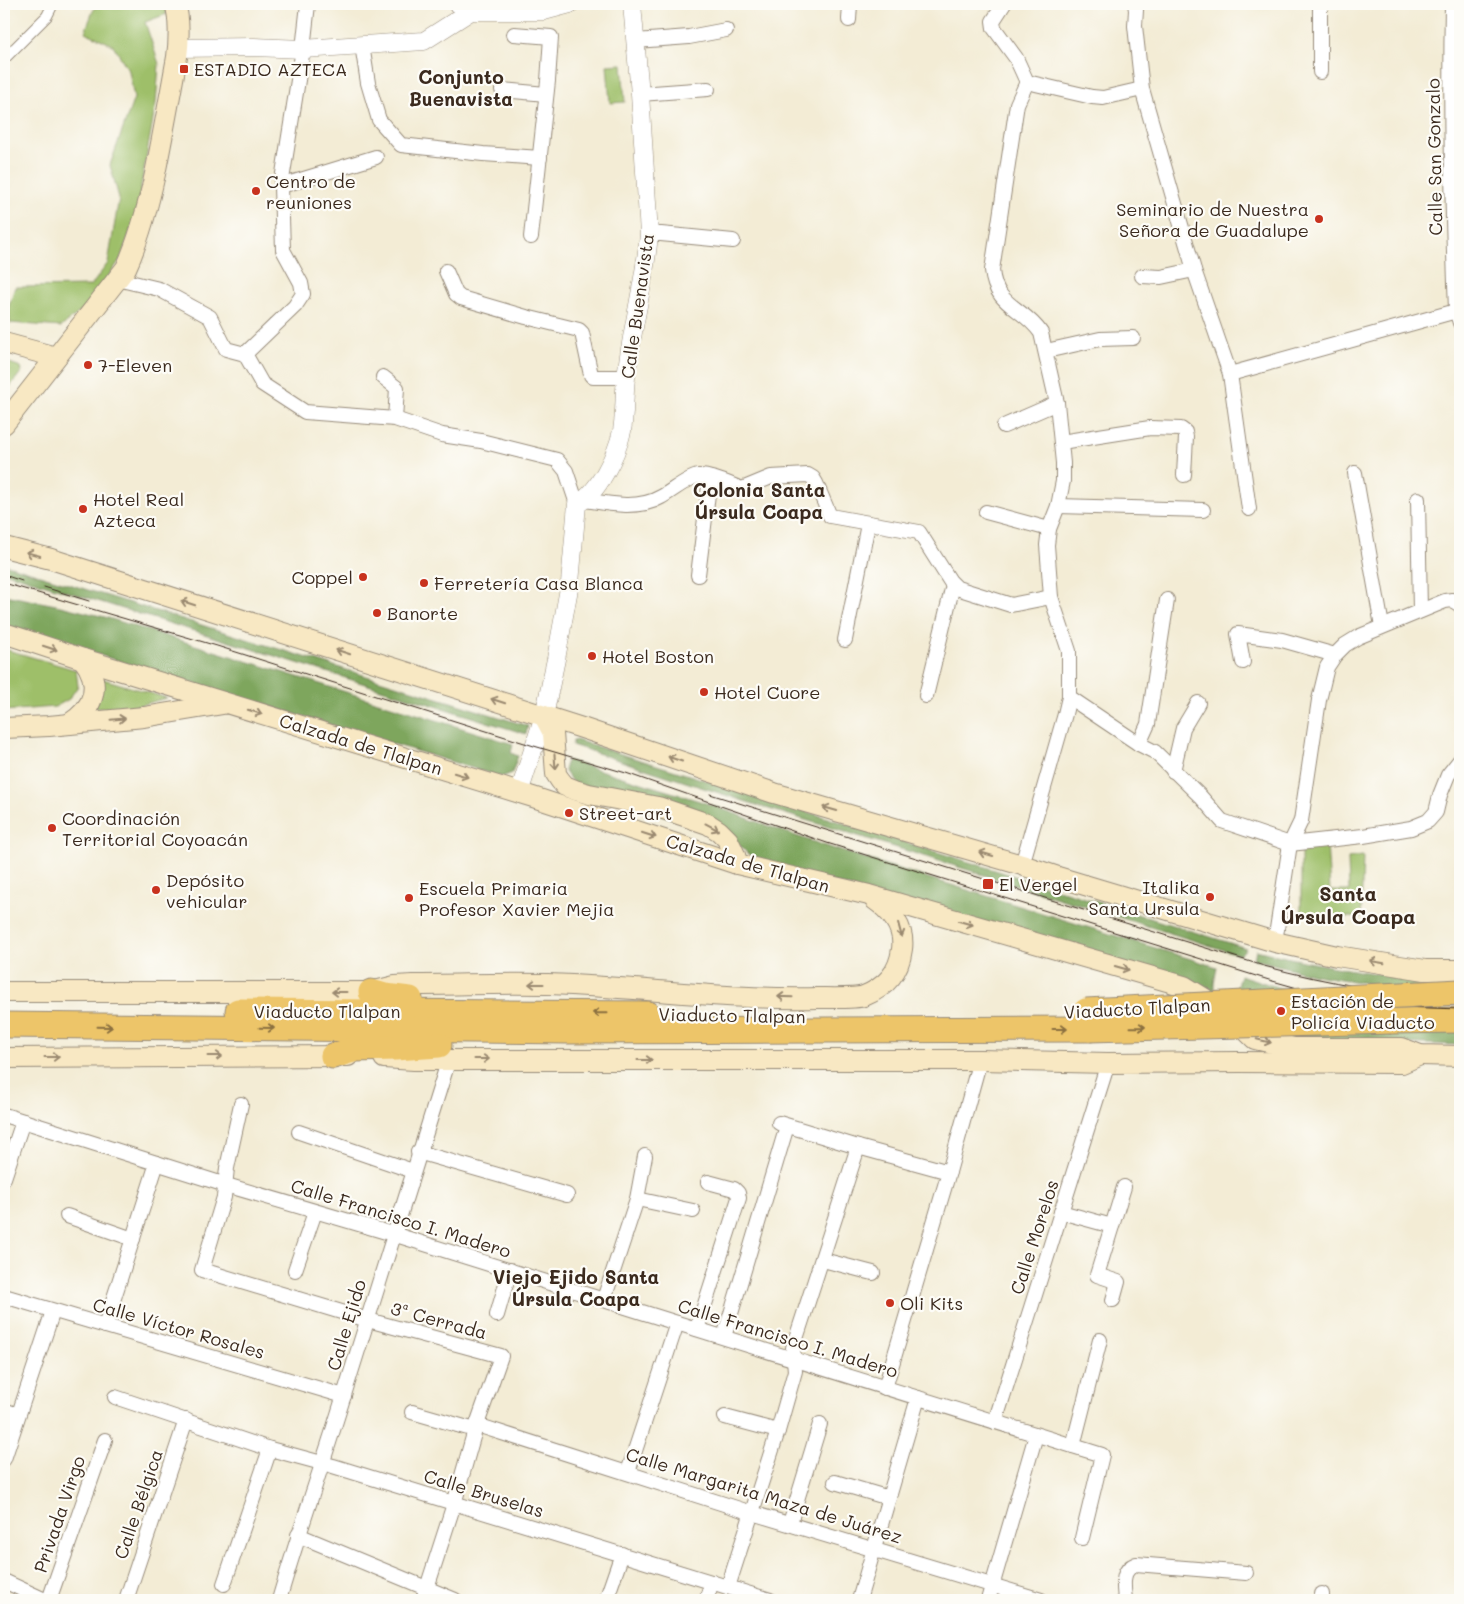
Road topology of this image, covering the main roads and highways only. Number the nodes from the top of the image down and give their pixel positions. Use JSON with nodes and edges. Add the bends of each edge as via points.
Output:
{"nodes":[{"id":1,"x":178,"y":6,"type":"edge"},
{"id":2,"x":4,"y":343,"type":"edge"},
{"id":3,"x":56,"y":357,"type":"junction"},
{"id":4,"x":4,"y":424,"type":"edge"},
{"id":5,"x":4,"y":547,"type":"edge"},
{"id":6,"x":4,"y":633,"type":"edge"},
{"id":7,"x":82,"y":659,"type":"junction"},
{"id":8,"x":228,"y":703,"type":"junction"},
{"id":9,"x":544,"y":716,"type":"junction"},
{"id":10,"x":69,"y":724,"type":"junction"},
{"id":11,"x":4,"y":728,"type":"edge"},
{"id":12,"x":738,"y":864,"type":"junction"},
{"id":13,"x":869,"y":895,"type":"junction"},
{"id":14,"x":1460,"y":970,"type":"edge"},
{"id":15,"x":4,"y":992,"type":"edge"},
{"id":16,"x":371,"y":992,"type":"junction"},
{"id":17,"x":1460,"y":992,"type":"edge"},
{"id":18,"x":4,"y":1009,"type":"edge"},
{"id":19,"x":546,"y":1013,"type":"junction"},
{"id":20,"x":1088,"y":1020,"type":"junction"},
{"id":21,"x":1460,"y":1020,"type":"edge"},
{"id":22,"x":4,"y":1025,"type":"edge"},
{"id":23,"x":597,"y":1031,"type":"junction"},
{"id":24,"x":1420,"y":1055,"type":"junction"},
{"id":25,"x":333,"y":1056,"type":"junction"},
{"id":26,"x":1460,"y":1056,"type":"edge"},
{"id":27,"x":4,"y":1058,"type":"edge"}],
"edges":[{"from":1,"to":3,"type":"main road","via":[[178,48],[164,132],[139,238],[126,268]]},
{"from":2,"to":3,"type":"main road"},
{"from":3,"to":4,"type":"main road"},
{"from":9,"to":5,"type":"main road","one_way":true,"via":[[61,562]]},
{"from":6,"to":7,"type":"main road","name":"Calzada de Tlalpan","one_way":true},
{"from":7,"to":8,"type":"main road","name":"Calzada de Tlalpan"},
{"from":7,"to":10,"type":"main road","via":[[91,672],[93,696],[83,714]]},
{"from":10,"to":8,"type":"main road","one_way":true,"via":[[144,717]]},
{"from":8,"to":12,"type":"main road","name":"Calzada de Tlalpan","one_way":true},
{"from":9,"to":12,"type":"main road","one_way":true,"via":[[553,736],[556,774],[565,786],[589,794],[658,807],[708,824],[728,840]]},
{"from":14,"to":9,"type":"main road","one_way":true,"via":[[1425,970],[1275,942],[774,793]]},
{"from":10,"to":11,"type":"main road"},
{"from":12,"to":13,"type":"main road","name":"Calzada de Tlalpan"},
{"from":13,"to":16,"type":"main road","name":"Viaducto Tlalpan","one_way":true,"via":[[897,921],[903,948],[892,979],[862,997],[694,994],[540,984],[395,986]]},
{"from":13,"to":24,"type":"main road","name":"Calzada de Tlalpan","one_way":true,"via":[[1184,986],[1228,1013],[1255,1039],[1294,1048],[1402,1048]]},
{"from":16,"to":15,"type":"main road","name":"Viaducto Tlalpan","one_way":true},
{"from":16,"to":19,"type":"highway","via":[[400,998],[507,1002]]},
{"from":17,"to":20,"type":"highway","name":"Viaducto Tlalpan","bridge":true},
{"from":18,"to":19,"type":"highway","name":"Viaducto Tlalpan"},
{"from":20,"to":19,"type":"highway","name":"Viaducto Tlalpan","one_way":true,"via":[[981,1015]]},
{"from":20,"to":21,"type":"highway","name":"Viaducto Tlalpan","one_way":true,"bridge":true},
{"from":23,"to":20,"type":"highway","name":"Viaducto Tlalpan","one_way":true},
{"from":22,"to":23,"type":"highway","name":"Viaducto Tlalpan","one_way":true},
{"from":23,"to":25,"type":"highway","via":[[578,1040],[560,1043],[356,1049]]},
{"from":25,"to":24,"type":"main road","one_way":true,"via":[[414,1060],[1402,1063]]},
{"from":24,"to":26,"type":"main road","name":"Calzada de Tlalpan"},
{"from":27,"to":25,"type":"main road","one_way":true}]}
